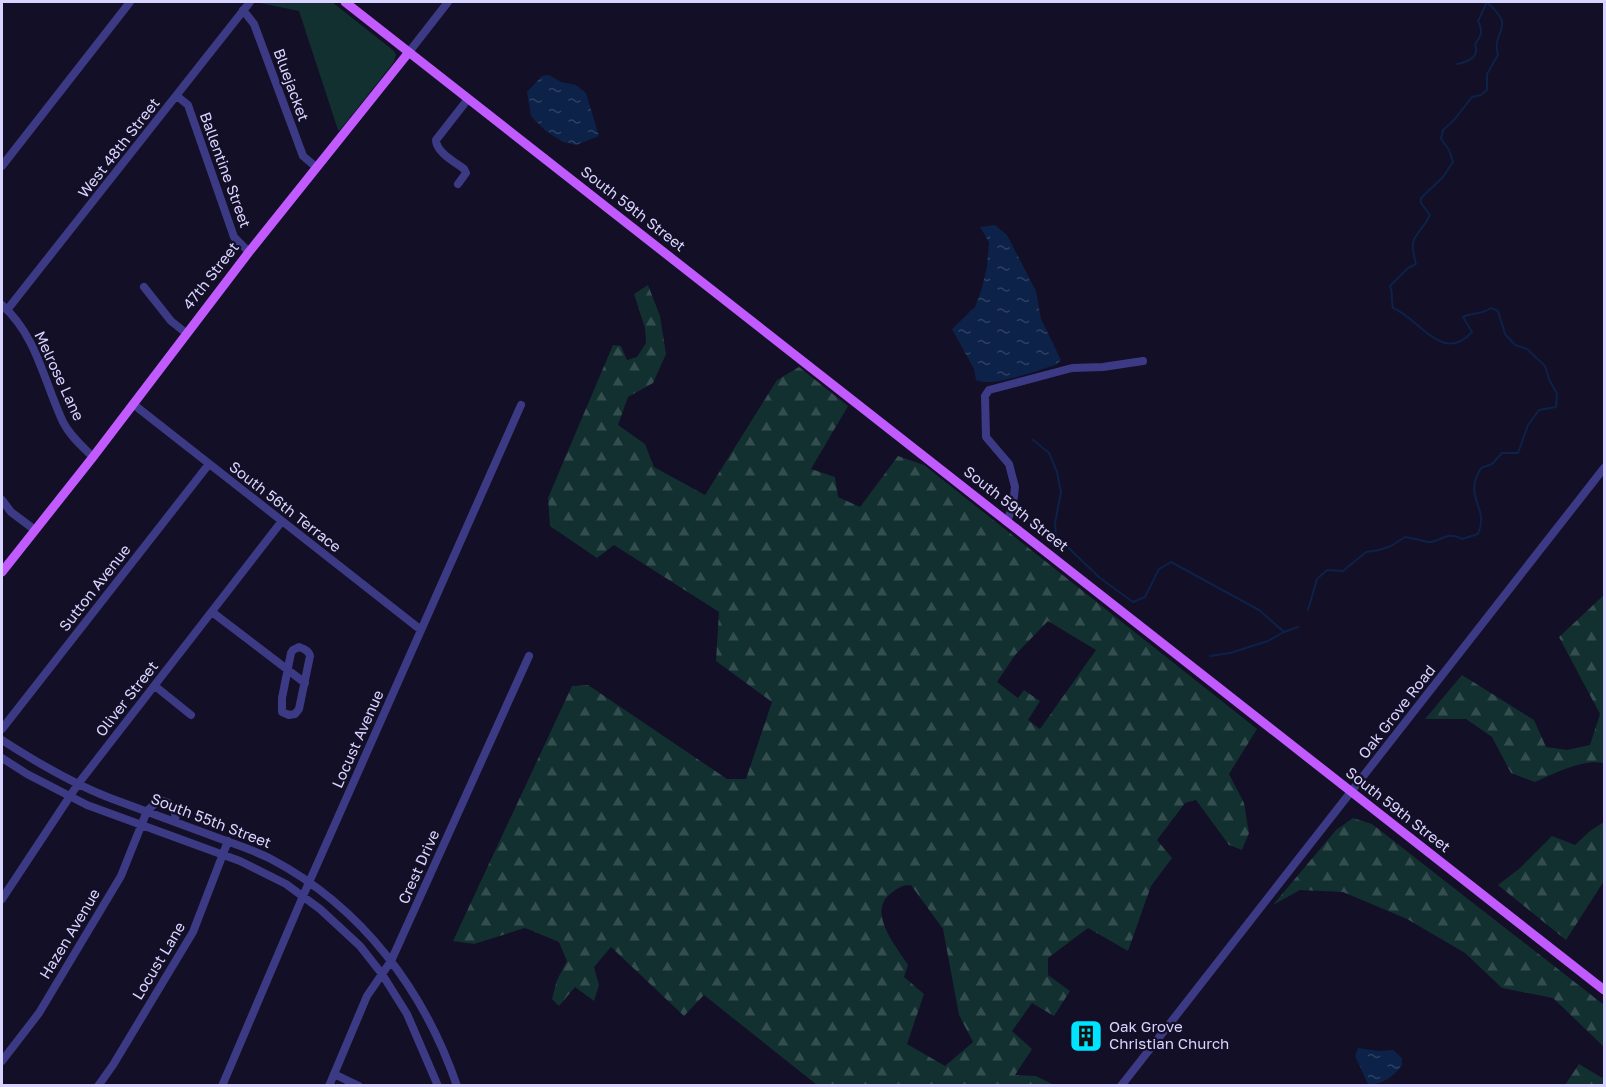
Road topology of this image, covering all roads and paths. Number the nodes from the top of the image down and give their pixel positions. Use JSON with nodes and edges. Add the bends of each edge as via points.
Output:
{"nodes":[{"id":1,"x":130,"y":2,"type":"edge"},
{"id":2,"x":250,"y":2,"type":"edge"},
{"id":3,"x":345,"y":2,"type":"edge"},
{"id":4,"x":448,"y":2,"type":"edge"},
{"id":5,"x":243,"y":10,"type":"junction"},
{"id":6,"x":409,"y":52,"type":"junction"},
{"id":7,"x":177,"y":96,"type":"junction"},
{"id":8,"x":468,"y":99,"type":"junction"},
{"id":9,"x":2,"y":166,"type":"edge"},
{"id":10,"x":316,"y":167,"type":"junction"},
{"id":11,"x":458,"y":184,"type":"dead end"},
{"id":12,"x":249,"y":252,"type":"junction"},
{"id":13,"x":144,"y":287,"type":"dead end"},
{"id":14,"x":4,"y":307,"type":"edge"},
{"id":15,"x":186,"y":333,"type":"junction"},
{"id":16,"x":1143,"y":361,"type":"dead end"},
{"id":17,"x":133,"y":404,"type":"junction"},
{"id":18,"x":521,"y":405,"type":"dead end"},
{"id":19,"x":93,"y":457,"type":"junction"},
{"id":20,"x":209,"y":464,"type":"junction"},
{"id":21,"x":1605,"y":468,"type":"edge"},
{"id":22,"x":2,"y":500,"type":"edge"},
{"id":23,"x":282,"y":521,"type":"junction"},
{"id":24,"x":1007,"y":522,"type":"junction"},
{"id":25,"x":35,"y":530,"type":"junction"},
{"id":26,"x":2,"y":572,"type":"edge"},
{"id":27,"x":212,"y":612,"type":"junction"},
{"id":28,"x":421,"y":630,"type":"junction"},
{"id":29,"x":529,"y":656,"type":"dead end"},
{"id":30,"x":288,"y":670,"type":"junction"},
{"id":31,"x":305,"y":683,"type":"junction"},
{"id":32,"x":155,"y":686,"type":"junction"},
{"id":33,"x":191,"y":715,"type":"dead end"},
{"id":34,"x":2,"y":729,"type":"edge"},
{"id":35,"x":2,"y":740,"type":"edge"},
{"id":36,"x":2,"y":758,"type":"edge"},
{"id":37,"x":78,"y":784,"type":"junction"},
{"id":38,"x":1351,"y":792,"type":"junction"},
{"id":39,"x":69,"y":796,"type":"junction"},
{"id":40,"x":147,"y":811,"type":"junction"},
{"id":41,"x":175,"y":822,"type":"junction"},
{"id":42,"x":141,"y":825,"type":"junction"},
{"id":43,"x":228,"y":842,"type":"junction"},
{"id":44,"x":223,"y":855,"type":"junction"},
{"id":45,"x":309,"y":883,"type":"junction"},
{"id":46,"x":303,"y":896,"type":"junction"},
{"id":47,"x":2,"y":899,"type":"edge"},
{"id":48,"x":392,"y":961,"type":"junction"},
{"id":49,"x":382,"y":974,"type":"junction"},
{"id":50,"x":1605,"y":990,"type":"edge"},
{"id":51,"x":2,"y":1061,"type":"edge"},
{"id":52,"x":334,"y":1074,"type":"junction"},
{"id":53,"x":98,"y":1086,"type":"edge"},
{"id":54,"x":222,"y":1086,"type":"edge"},
{"id":55,"x":329,"y":1086,"type":"edge"},
{"id":56,"x":359,"y":1086,"type":"edge"},
{"id":57,"x":438,"y":1086,"type":"edge"},
{"id":58,"x":457,"y":1086,"type":"edge"},
{"id":59,"x":1121,"y":1086,"type":"edge"}],
"edges":[{"from":1,"to":9,"type":"street"},
{"from":2,"to":5,"type":"street","name":"West 48th Street"},
{"from":3,"to":6,"type":"main road","name":"South 59th Street"},
{"from":4,"to":6,"type":"street","name":"47th Street"},
{"from":5,"to":7,"type":"street","name":"West 48th Street"},
{"from":5,"to":10,"type":"street","name":"Bluejacket","via":[[254,24],[303,156]]},
{"from":6,"to":8,"type":"main road","name":"South 59th Street"},
{"from":6,"to":10,"type":"main road","name":"47th Street"},
{"from":7,"to":12,"type":"street","name":"Ballentine Street","via":[[188,105],[234,237]]},
{"from":7,"to":14,"type":"street","name":"West 48th Street"},
{"from":8,"to":11,"type":"street","via":[[436,140],[439,149],[464,169],[466,173]]},
{"from":8,"to":24,"type":"main road","name":"South 59th Street"},
{"from":10,"to":12,"type":"main road","name":"47th Street"},
{"from":12,"to":15,"type":"main road","name":"47th Street"},
{"from":13,"to":15,"type":"street"},
{"from":14,"to":19,"type":"street","name":"Melrose Lane","via":[[34,349],[64,424]]},
{"from":15,"to":17,"type":"main road","name":"47th Street"},
{"from":16,"to":24,"type":"street","via":[[1072,368],[988,390],[986,437],[1009,464],[1016,487]]},
{"from":17,"to":19,"type":"main road","name":"47th Street"},
{"from":17,"to":20,"type":"street","name":"South 56th Terrace"},
{"from":18,"to":28,"type":"street","name":"Locust Avenue"},
{"from":19,"to":25,"type":"main road","name":"47th Street"},
{"from":20,"to":23,"type":"street","name":"South 56th Terrace"},
{"from":20,"to":34,"type":"street","name":"Sutton Avenue"},
{"from":21,"to":38,"type":"street","name":"Oak Grove Road"},
{"from":22,"to":25,"type":"street"},
{"from":23,"to":27,"type":"street","name":"Oliver Street"},
{"from":23,"to":28,"type":"street","name":"South 56th Terrace"},
{"from":24,"to":38,"type":"main road","name":"South 59th Street"},
{"from":25,"to":26,"type":"main road","name":"47th Street"},
{"from":27,"to":30,"type":"street"},
{"from":27,"to":32,"type":"street","name":"Oliver Street"},
{"from":28,"to":45,"type":"street","name":"Locust Avenue"},
{"from":29,"to":48,"type":"street","name":"Crest Drive"},
{"from":30,"to":31,"type":"street"},
{"from":30,"to":31,"type":"street","via":[[293,650],[304,648],[310,656]]},
{"from":30,"to":31,"type":"street","via":[[282,712],[295,714],[299,709]]},
{"from":32,"to":33,"type":"street"},
{"from":32,"to":37,"type":"street","name":"Oliver Street"},
{"from":35,"to":37,"type":"street","name":"South 55th Street"},
{"from":36,"to":39,"type":"street","name":"South 55th Street"},
{"from":37,"to":39,"type":"street","name":"Oliver Street"},
{"from":37,"to":40,"type":"street","name":"South 55th Street"},
{"from":38,"to":50,"type":"main road","name":"South 59th Street"},
{"from":38,"to":59,"type":"street","name":"Oak Grove Road"},
{"from":39,"to":42,"type":"street","name":"South 55th Street"},
{"from":39,"to":47,"type":"street","name":"Oliver Street"},
{"from":40,"to":41,"type":"street","name":"South 55th Street"},
{"from":40,"to":41,"type":"street","via":[[159,800],[168,801],[176,813]]},
{"from":40,"to":42,"type":"street","name":"Hazen Avenue"},
{"from":41,"to":43,"type":"street","name":"South 55th Street"},
{"from":42,"to":44,"type":"street","name":"South 55th Street"},
{"from":42,"to":51,"type":"street","name":"Hazen Avenue","via":[[121,876],[39,1013]]},
{"from":43,"to":44,"type":"street","name":"Locust Lane"},
{"from":43,"to":45,"type":"street","name":"South 55th Street","via":[[271,859]]},
{"from":44,"to":46,"type":"street","name":"South 55th Street","via":[[270,875]]},
{"from":44,"to":53,"type":"street","name":"Locust Lane","via":[[193,932]]},
{"from":45,"to":46,"type":"street","name":"Locust Avenue"},
{"from":45,"to":48,"type":"street","name":"South 55th Street","via":[[363,927]]},
{"from":46,"to":49,"type":"street","name":"South 55th Street","via":[[360,946]]},
{"from":46,"to":54,"type":"street","name":"Locust Avenue"},
{"from":48,"to":49,"type":"street","name":"Crest Drive"},
{"from":48,"to":58,"type":"street","name":"South 55th Street","via":[[427,1015]]},
{"from":49,"to":52,"type":"street","name":"Crest Drive","via":[[367,996]]},
{"from":49,"to":57,"type":"street","name":"South 55th Street","via":[[407,1014]]},
{"from":52,"to":55,"type":"street","name":"Crest Drive"},
{"from":52,"to":56,"type":"street"}]}
